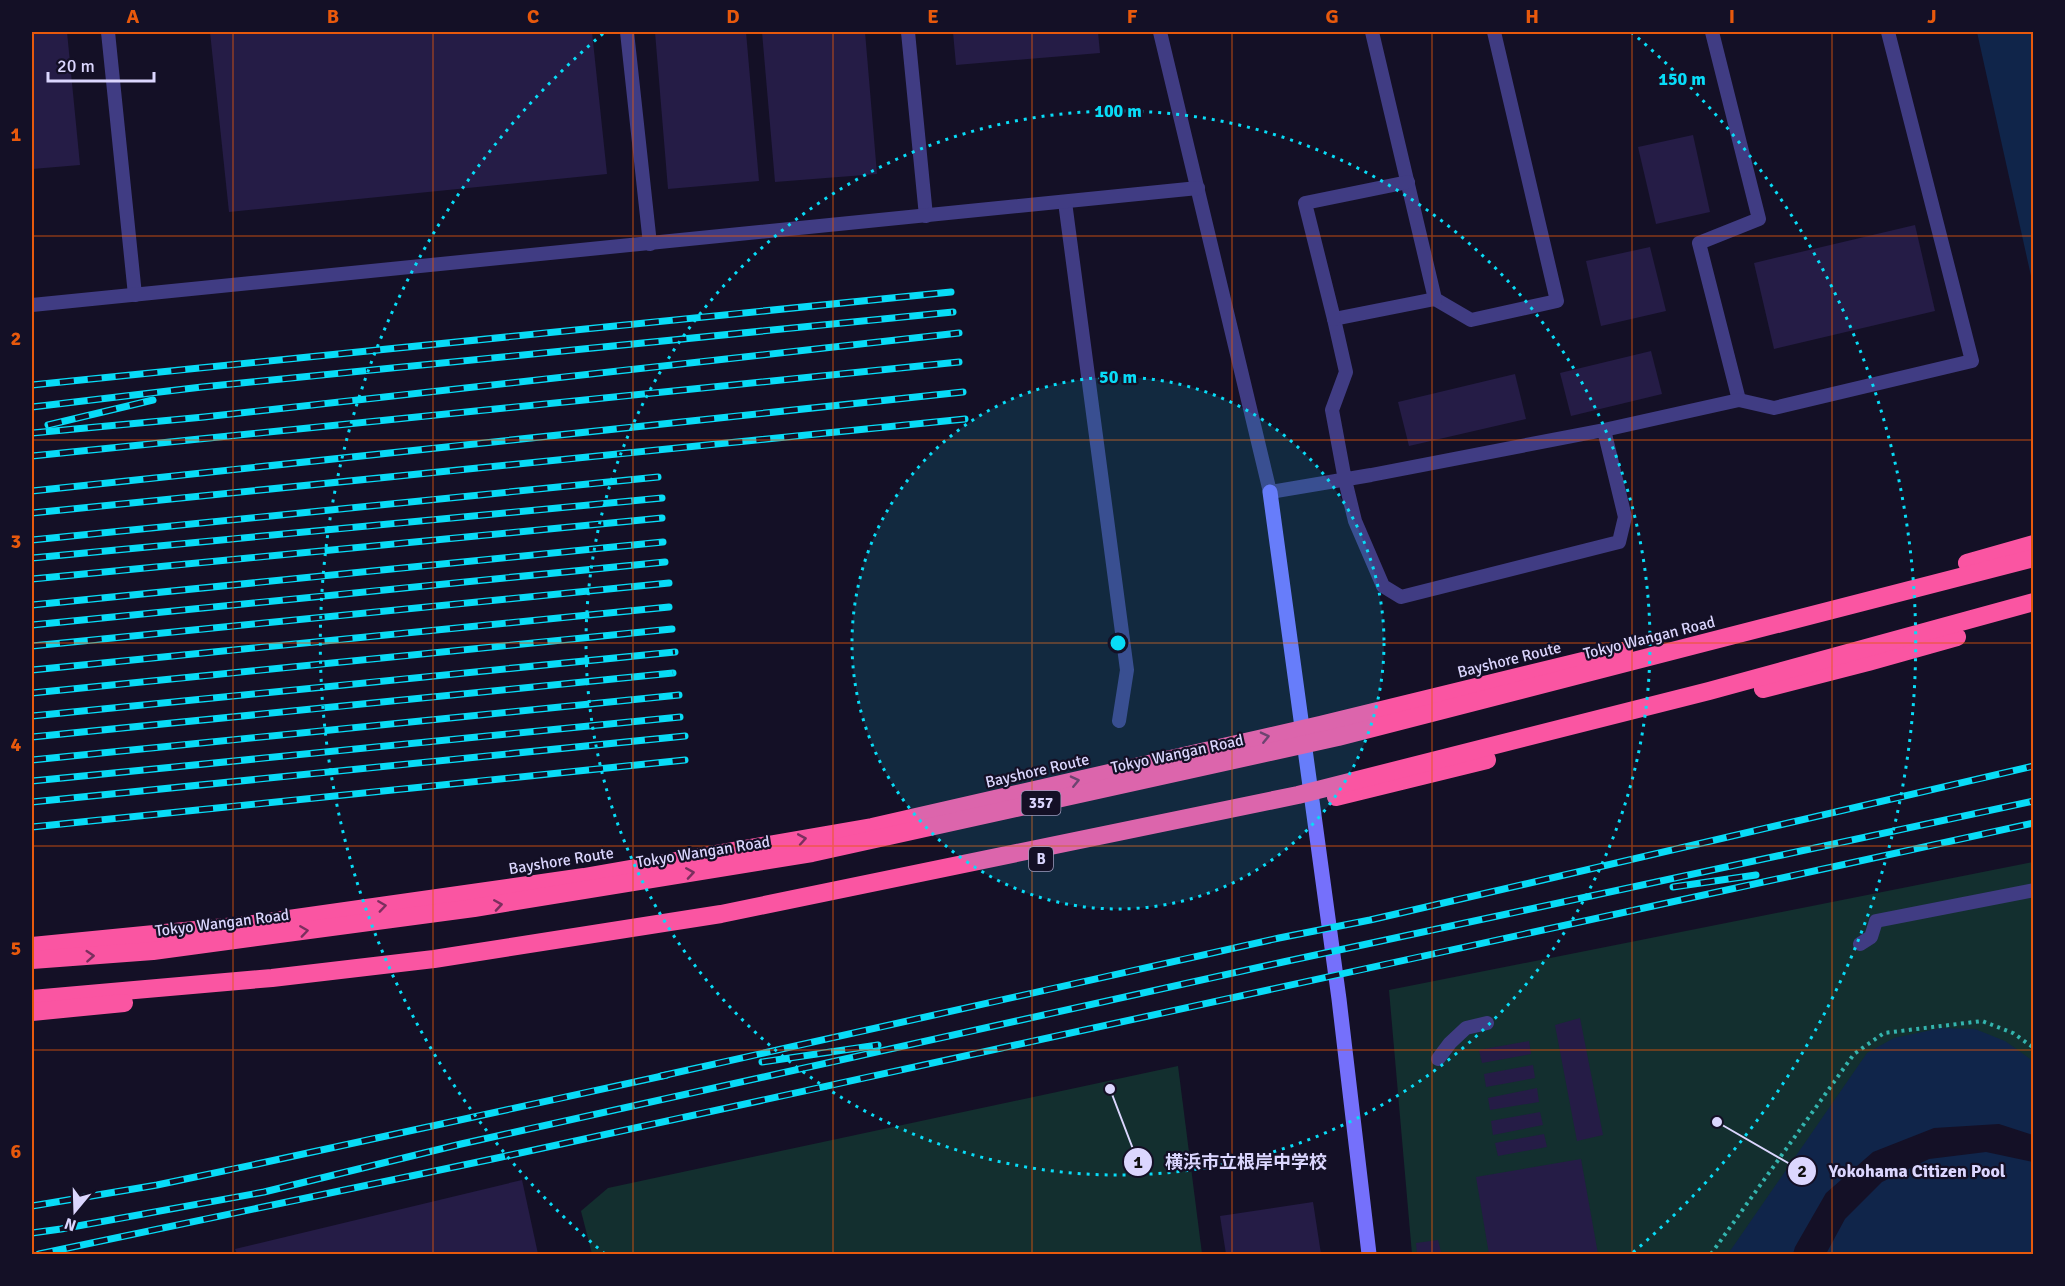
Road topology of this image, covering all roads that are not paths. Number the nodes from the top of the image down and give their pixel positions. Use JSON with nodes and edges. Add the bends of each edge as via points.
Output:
{"nodes":[{"id":1,"x":108,"y":32,"type":"edge"},
{"id":2,"x":627,"y":32,"type":"edge"},
{"id":3,"x":908,"y":32,"type":"edge"},
{"id":4,"x":1160,"y":32,"type":"edge"},
{"id":5,"x":1372,"y":32,"type":"edge"},
{"id":6,"x":1494,"y":32,"type":"edge"},
{"id":7,"x":1712,"y":32,"type":"edge"},
{"id":8,"x":1888,"y":32,"type":"edge"},
{"id":9,"x":1408,"y":182,"type":"junction"},
{"id":10,"x":1198,"y":188,"type":"junction"},
{"id":11,"x":1065,"y":202,"type":"junction"},
{"id":12,"x":926,"y":216,"type":"junction"},
{"id":13,"x":650,"y":244,"type":"junction"},
{"id":14,"x":135,"y":295,"type":"junction"},
{"id":15,"x":1435,"y":299,"type":"junction"},
{"id":16,"x":32,"y":305,"type":"edge"},
{"id":17,"x":1334,"y":319,"type":"junction"},
{"id":18,"x":1739,"y":400,"type":"junction"},
{"id":19,"x":1604,"y":430,"type":"junction"},
{"id":20,"x":1345,"y":480,"type":"junction"},
{"id":21,"x":1270,"y":492,"type":"junction"},
{"id":22,"x":2034,"y":544,"type":"edge"},
{"id":23,"x":2034,"y":558,"type":"edge"},
{"id":24,"x":2034,"y":602,"type":"edge"},
{"id":25,"x":2034,"y":615,"type":"edge"},
{"id":26,"x":1119,"y":720,"type":"dead end"},
{"id":27,"x":2034,"y":890,"type":"edge"},
{"id":28,"x":1860,"y":944,"type":"dead end"},
{"id":29,"x":32,"y":946,"type":"edge"},
{"id":30,"x":32,"y":960,"type":"edge"},
{"id":31,"x":32,"y":999,"type":"edge"},
{"id":32,"x":32,"y":1012,"type":"edge"},
{"id":33,"x":1487,"y":1023,"type":"dead end"},
{"id":34,"x":1438,"y":1059,"type":"dead end"},
{"id":35,"x":1369,"y":1254,"type":"edge"}],
"edges":[{"from":1,"to":14,"type":"lane"},
{"from":2,"to":13,"type":"lane"},
{"from":3,"to":12,"type":"lane"},
{"from":4,"to":10,"type":"lane"},
{"from":5,"to":9,"type":"lane"},
{"from":6,"to":15,"type":"lane","via":[[1557,301],[1471,320]]},
{"from":7,"to":18,"type":"lane","via":[[1760,219],[1699,243]]},
{"from":8,"to":18,"type":"lane","via":[[1972,361],[1774,408]]},
{"from":9,"to":15,"type":"lane"},
{"from":9,"to":17,"type":"lane","via":[[1305,203]]},
{"from":10,"to":11,"type":"lane"},
{"from":10,"to":21,"type":"lane"},
{"from":11,"to":12,"type":"lane"},
{"from":11,"to":26,"type":"lane","via":[[1127,670]]},
{"from":12,"to":13,"type":"lane"},
{"from":13,"to":14,"type":"lane"},
{"from":14,"to":16,"type":"lane"},
{"from":15,"to":17,"type":"lane"},
{"from":17,"to":20,"type":"lane","via":[[1346,372],[1332,410]]},
{"from":18,"to":19,"type":"lane"},
{"from":19,"to":20,"type":"lane"},
{"from":19,"to":20,"type":"lane","via":[[1625,517],[1619,542],[1401,597],[1383,586],[1355,521]]},
{"from":20,"to":21,"type":"lane"},
{"from":21,"to":35,"type":"street","via":[[1339,999]]},
{"from":29,"to":22,"type":"highway","name":"Bayshore Route","one_way":true,"bridge":true,"via":[[246,925],[584,877],[872,827],[1320,725],[1702,632]]},
{"from":30,"to":23,"type":"highway","name":"Tokyo Wangan Road","number":"357","one_way":true,"bridge":true,"via":[[153,951],[462,910],[812,853],[1338,737]]},
{"from":24,"to":31,"type":"highway","bridge":true,"via":[[1709,691],[1298,795],[721,914],[434,959]]},
{"from":25,"to":32,"type":"highway","number":"B","bridge":true,"via":[[1868,662],[1365,791],[723,925],[338,982]]},
{"from":27,"to":28,"type":"lane","via":[[1876,921],[1871,938]]},
{"from":33,"to":34,"type":"lane","via":[[1466,1028]]}]}
